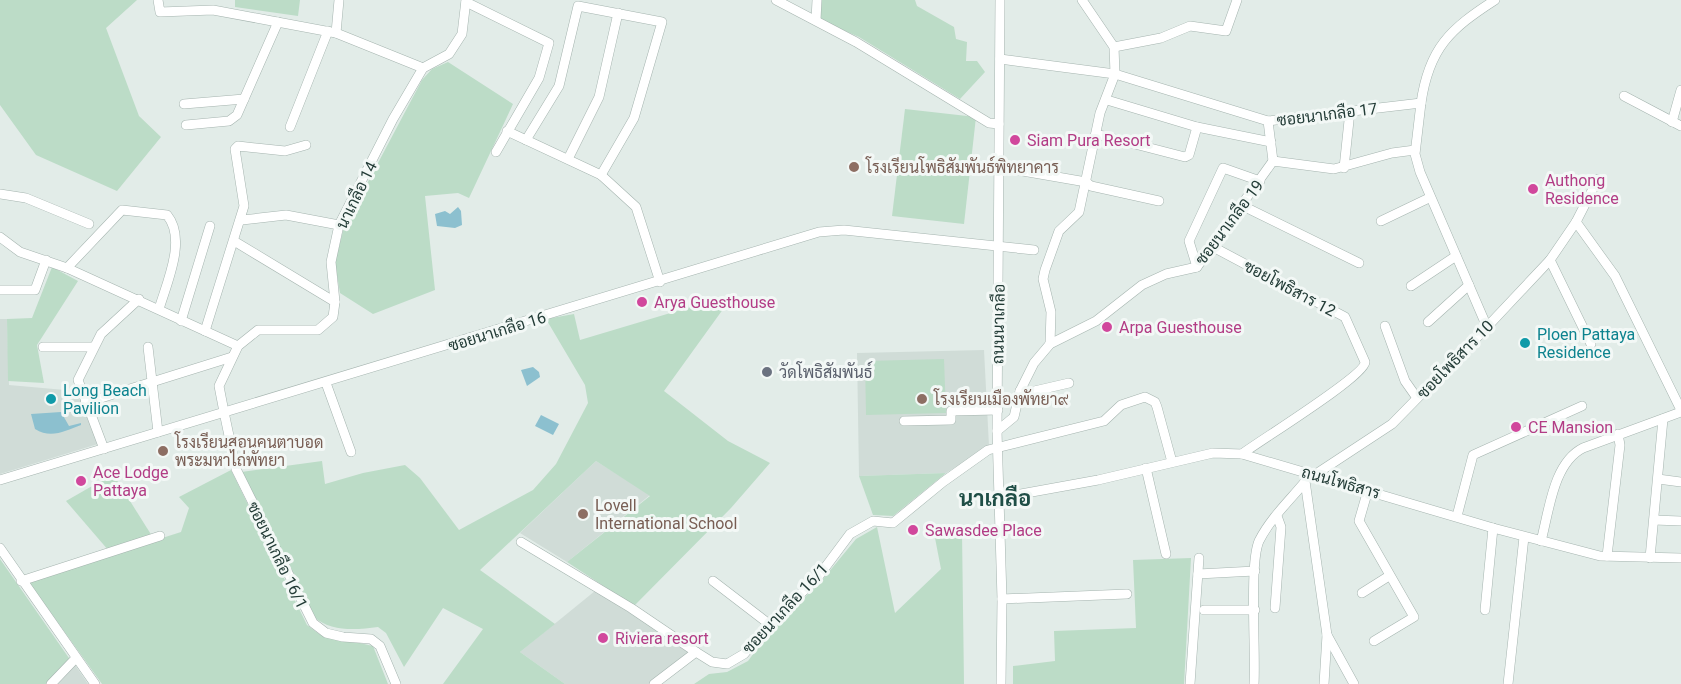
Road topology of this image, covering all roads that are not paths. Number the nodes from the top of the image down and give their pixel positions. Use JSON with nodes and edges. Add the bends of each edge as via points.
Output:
{"nodes":[{"id":1,"x":158,"y":0,"type":"edge"},
{"id":2,"x":339,"y":0,"type":"edge"},
{"id":3,"x":776,"y":0,"type":"edge"},
{"id":4,"x":817,"y":0,"type":"edge"},
{"id":5,"x":1000,"y":0,"type":"edge"},
{"id":6,"x":1082,"y":0,"type":"edge"},
{"id":7,"x":1237,"y":0,"type":"edge"},
{"id":8,"x":1495,"y":0,"type":"edge"},
{"id":9,"x":466,"y":1,"type":"edge"},
{"id":10,"x":618,"y":14,"type":"junction"},
{"id":11,"x":816,"y":20,"type":"junction"},
{"id":12,"x":278,"y":22,"type":"junction"},
{"id":13,"x":332,"y":32,"type":"junction"},
{"id":14,"x":1114,"y":47,"type":"junction"},
{"id":15,"x":1000,"y":59,"type":"junction"},
{"id":16,"x":423,"y":68,"type":"junction"},
{"id":17,"x":1115,"y":74,"type":"junction"},
{"id":18,"x":1681,"y":90,"type":"edge"},
{"id":19,"x":1624,"y":96,"type":"dead end"},
{"id":20,"x":244,"y":99,"type":"junction"},
{"id":21,"x":1107,"y":100,"type":"junction"},
{"id":22,"x":1421,"y":103,"type":"junction"},
{"id":23,"x":184,"y":104,"type":"dead end"},
{"id":24,"x":1350,"y":111,"type":"junction"},
{"id":25,"x":1268,"y":121,"type":"junction"},
{"id":26,"x":186,"y":124,"type":"dead end"},
{"id":27,"x":999,"y":124,"type":"junction"},
{"id":28,"x":1676,"y":124,"type":"edge"},
{"id":29,"x":1197,"y":127,"type":"junction"},
{"id":30,"x":290,"y":128,"type":"dead end"},
{"id":31,"x":507,"y":131,"type":"junction"},
{"id":32,"x":1096,"y":134,"type":"junction"},
{"id":33,"x":526,"y":140,"type":"junction"},
{"id":34,"x":1271,"y":142,"type":"junction"},
{"id":35,"x":306,"y":145,"type":"dead end"},
{"id":36,"x":1415,"y":150,"type":"junction"},
{"id":37,"x":496,"y":152,"type":"dead end"},
{"id":38,"x":568,"y":159,"type":"junction"},
{"id":39,"x":1273,"y":162,"type":"junction"},
{"id":40,"x":999,"y":167,"type":"junction"},
{"id":41,"x":1344,"y":168,"type":"junction"},
{"id":42,"x":601,"y":175,"type":"junction"},
{"id":43,"x":1599,"y":178,"type":"dead end"},
{"id":44,"x":1260,"y":181,"type":"junction"},
{"id":45,"x":1086,"y":182,"type":"junction"},
{"id":46,"x":0,"y":194,"type":"edge"},
{"id":47,"x":1429,"y":198,"type":"junction"},
{"id":48,"x":1159,"y":201,"type":"dead end"},
{"id":49,"x":1243,"y":206,"type":"junction"},
{"id":50,"x":242,"y":220,"type":"junction"},
{"id":51,"x":1381,"y":221,"type":"dead end"},
{"id":52,"x":1576,"y":222,"type":"junction"},
{"id":53,"x":89,"y":224,"type":"dead end"},
{"id":54,"x":339,"y":225,"type":"junction"},
{"id":55,"x":210,"y":226,"type":"dead end"},
{"id":56,"x":0,"y":237,"type":"edge"},
{"id":57,"x":234,"y":241,"type":"junction"},
{"id":58,"x":999,"y":247,"type":"junction"},
{"id":59,"x":1213,"y":247,"type":"junction"},
{"id":60,"x":1034,"y":250,"type":"dead end"},
{"id":61,"x":1456,"y":256,"type":"junction"},
{"id":62,"x":46,"y":260,"type":"junction"},
{"id":63,"x":1550,"y":260,"type":"junction"},
{"id":64,"x":1359,"y":263,"type":"dead end"},
{"id":65,"x":1197,"y":267,"type":"junction"},
{"id":66,"x":67,"y":268,"type":"junction"},
{"id":67,"x":660,"y":282,"type":"junction"},
{"id":68,"x":1468,"y":285,"type":"junction"},
{"id":69,"x":1411,"y":286,"type":"dead end"},
{"id":70,"x":0,"y":290,"type":"edge"},
{"id":71,"x":139,"y":299,"type":"junction"},
{"id":72,"x":335,"y":302,"type":"junction"},
{"id":73,"x":159,"y":309,"type":"junction"},
{"id":74,"x":181,"y":321,"type":"junction"},
{"id":75,"x":1428,"y":322,"type":"dead end"},
{"id":76,"x":1385,"y":326,"type":"dead end"},
{"id":77,"x":1487,"y":327,"type":"junction"},
{"id":78,"x":205,"y":331,"type":"junction"},
{"id":79,"x":1050,"y":344,"type":"junction"},
{"id":80,"x":1591,"y":344,"type":"dead end"},
{"id":81,"x":238,"y":346,"type":"junction"},
{"id":82,"x":43,"y":347,"type":"dead end"},
{"id":83,"x":93,"y":347,"type":"junction"},
{"id":84,"x":148,"y":347,"type":"dead end"},
{"id":85,"x":232,"y":357,"type":"junction"},
{"id":86,"x":153,"y":382,"type":"junction"},
{"id":87,"x":326,"y":383,"type":"junction"},
{"id":88,"x":1069,"y":384,"type":"dead end"},
{"id":89,"x":1020,"y":391,"type":"junction"},
{"id":90,"x":1417,"y":398,"type":"junction"},
{"id":91,"x":85,"y":403,"type":"junction"},
{"id":92,"x":1582,"y":406,"type":"dead end"},
{"id":93,"x":998,"y":410,"type":"junction"},
{"id":94,"x":1681,"y":411,"type":"edge"},
{"id":95,"x":224,"y":412,"type":"junction"},
{"id":96,"x":1663,"y":419,"type":"junction"},
{"id":97,"x":904,"y":421,"type":"dead end"},
{"id":98,"x":997,"y":431,"type":"junction"},
{"id":99,"x":158,"y":432,"type":"junction"},
{"id":100,"x":1618,"y":434,"type":"junction"},
{"id":101,"x":998,"y":447,"type":"junction"},
{"id":102,"x":104,"y":449,"type":"junction"},
{"id":103,"x":351,"y":452,"type":"dead end"},
{"id":104,"x":1242,"y":454,"type":"junction"},
{"id":105,"x":1172,"y":462,"type":"junction"},
{"id":106,"x":1146,"y":468,"type":"junction"},
{"id":107,"x":1311,"y":473,"type":"junction"},
{"id":108,"x":1659,"y":479,"type":"junction"},
{"id":109,"x":0,"y":480,"type":"edge"},
{"id":110,"x":1681,"y":482,"type":"edge"},
{"id":111,"x":1305,"y":483,"type":"junction"},
{"id":112,"x":1368,"y":490,"type":"junction"},
{"id":113,"x":999,"y":498,"type":"junction"},
{"id":114,"x":1277,"y":516,"type":"junction"},
{"id":115,"x":1457,"y":516,"type":"junction"},
{"id":116,"x":1654,"y":520,"type":"junction"},
{"id":117,"x":1681,"y":521,"type":"edge"},
{"id":118,"x":1493,"y":528,"type":"junction"},
{"id":119,"x":160,"y":536,"type":"dead end"},
{"id":120,"x":1524,"y":537,"type":"junction"},
{"id":121,"x":1541,"y":541,"type":"junction"},
{"id":122,"x":521,"y":542,"type":"dead end"},
{"id":123,"x":0,"y":548,"type":"edge"},
{"id":124,"x":538,"y":552,"type":"junction"},
{"id":125,"x":1166,"y":554,"type":"dead end"},
{"id":126,"x":1607,"y":556,"type":"junction"},
{"id":127,"x":1199,"y":558,"type":"dead end"},
{"id":128,"x":1650,"y":558,"type":"junction"},
{"id":129,"x":1681,"y":558,"type":"edge"},
{"id":130,"x":532,"y":562,"type":"dead end"},
{"id":131,"x":1255,"y":571,"type":"junction"},
{"id":132,"x":1198,"y":574,"type":"junction"},
{"id":133,"x":1389,"y":576,"type":"junction"},
{"id":134,"x":21,"y":581,"type":"junction"},
{"id":135,"x":713,"y":581,"type":"dead end"},
{"id":136,"x":1362,"y":593,"type":"dead end"},
{"id":137,"x":1127,"y":594,"type":"dead end"},
{"id":138,"x":1002,"y":599,"type":"junction"},
{"id":139,"x":1275,"y":608,"type":"dead end"},
{"id":140,"x":1204,"y":610,"type":"dead end"},
{"id":141,"x":1255,"y":610,"type":"junction"},
{"id":142,"x":1485,"y":610,"type":"dead end"},
{"id":143,"x":769,"y":624,"type":"junction"},
{"id":144,"x":1327,"y":636,"type":"junction"},
{"id":145,"x":1374,"y":641,"type":"dead end"},
{"id":146,"x":696,"y":652,"type":"junction"},
{"id":147,"x":76,"y":658,"type":"junction"},
{"id":148,"x":51,"y":684,"type":"edge"},
{"id":149,"x":95,"y":684,"type":"edge"},
{"id":150,"x":396,"y":684,"type":"edge"},
{"id":151,"x":654,"y":684,"type":"edge"},
{"id":152,"x":1001,"y":684,"type":"edge"},
{"id":153,"x":1190,"y":684,"type":"edge"},
{"id":154,"x":1254,"y":684,"type":"edge"},
{"id":155,"x":1324,"y":684,"type":"edge"},
{"id":156,"x":1354,"y":684,"type":"edge"},
{"id":157,"x":1508,"y":684,"type":"edge"}],
"edges":[{"from":1,"to":12,"type":"street","via":[[160,12],[213,10]]},
{"from":2,"to":13,"type":"street"},
{"from":3,"to":11,"type":"street"},
{"from":4,"to":11,"type":"street"},
{"from":5,"to":15,"type":"street","name":"ถนนนาเกลือ"},
{"from":6,"to":14,"type":"street"},
{"from":7,"to":14,"type":"street","via":[[1226,31],[1190,26],[1161,38]]},
{"from":8,"to":22,"type":"street","via":[[1445,37],[1434,58]]},
{"from":9,"to":16,"type":"street","via":[[462,33],[454,47]]},
{"from":9,"to":31,"type":"street","via":[[549,43],[539,78]]},
{"from":10,"to":33,"type":"street","via":[[578,6],[559,86]]},
{"from":10,"to":38,"type":"street","via":[[599,97]]},
{"from":10,"to":42,"type":"street","via":[[662,21],[634,118]]},
{"from":11,"to":27,"type":"street","via":[[989,123]]},
{"from":12,"to":13,"type":"street"},
{"from":12,"to":20,"type":"street"},
{"from":13,"to":16,"type":"street"},
{"from":13,"to":30,"type":"street"},
{"from":14,"to":17,"type":"street"},
{"from":15,"to":17,"type":"street","name":"ซอยนาเกลือ 17"},
{"from":15,"to":27,"type":"street","name":"ถนนนาเกลือ"},
{"from":16,"to":54,"type":"street","name":"นาเกลือ 14"},
{"from":17,"to":21,"type":"street"},
{"from":17,"to":25,"type":"street","name":"ซอยนาเกลือ 17"},
{"from":18,"to":28,"type":"street"},
{"from":19,"to":28,"type":"street"},
{"from":20,"to":23,"type":"street"},
{"from":20,"to":26,"type":"street","via":[[233,119]]},
{"from":21,"to":29,"type":"street"},
{"from":21,"to":32,"type":"street"},
{"from":22,"to":24,"type":"street","name":"ซอยนาเกลือ 17"},
{"from":22,"to":36,"type":"street"},
{"from":24,"to":25,"type":"street","name":"ซอยนาเกลือ 17"},
{"from":24,"to":41,"type":"street"},
{"from":25,"to":34,"type":"street"},
{"from":27,"to":40,"type":"street","name":"ถนนนาเกลือ"},
{"from":29,"to":32,"type":"street","via":[[1185,158]]},
{"from":29,"to":34,"type":"street"},
{"from":31,"to":33,"type":"street"},
{"from":31,"to":37,"type":"street"},
{"from":32,"to":45,"type":"street"},
{"from":33,"to":38,"type":"street"},
{"from":34,"to":39,"type":"street"},
{"from":35,"to":50,"type":"street","via":[[285,151],[235,147],[244,198]]},
{"from":36,"to":41,"type":"street","name":"ซอยนาเกลือ 19","via":[[1378,156]]},
{"from":36,"to":47,"type":"street"},
{"from":38,"to":42,"type":"street"},
{"from":39,"to":41,"type":"street","name":"ซอยนาเกลือ 19"},
{"from":39,"to":44,"type":"street","name":"ซอยนาเกลือ 19"},
{"from":40,"to":45,"type":"street"},
{"from":40,"to":58,"type":"street","name":"ถนนนาเกลือ"},
{"from":42,"to":67,"type":"street","via":[[636,207]]},
{"from":43,"to":52,"type":"street","name":"ซอยโพธิสาร 10"},
{"from":44,"to":49,"type":"street","name":"ซอยนาเกลือ 19"},
{"from":44,"to":65,"type":"street","via":[[1223,168],[1189,240]]},
{"from":45,"to":48,"type":"street"},
{"from":45,"to":79,"type":"street","via":[[1079,212],[1059,231],[1045,270],[1043,279],[1051,312]]},
{"from":46,"to":53,"type":"street","via":[[26,198]]},
{"from":47,"to":51,"type":"street"},
{"from":47,"to":61,"type":"street"},
{"from":49,"to":59,"type":"street","name":"ซอยนาเกลือ 19"},
{"from":49,"to":64,"type":"street"},
{"from":50,"to":54,"type":"street","via":[[286,214]]},
{"from":50,"to":57,"type":"street"},
{"from":52,"to":63,"type":"street","name":"ซอยโพธิสาร 10"},
{"from":52,"to":94,"type":"street","via":[[1615,276]]},
{"from":54,"to":72,"type":"street","name":"นาเกลือ 14","via":[[331,262]]},
{"from":55,"to":74,"type":"street"},
{"from":56,"to":62,"type":"street","via":[[20,252]]},
{"from":57,"to":72,"type":"street"},
{"from":57,"to":78,"type":"street"},
{"from":58,"to":60,"type":"street","name":"ซอยนาเกลือ 16"},
{"from":58,"to":67,"type":"street","name":"ซอยนาเกลือ 16","via":[[844,230],[796,239]]},
{"from":58,"to":93,"type":"street","name":"ถนนนาเกลือ"},
{"from":59,"to":65,"type":"street","name":"ซอยนาเกลือ 19"},
{"from":59,"to":104,"type":"street","name":"ซอยโพธิสาร 12","via":[[1345,317],[1365,362],[1365,367],[1354,376]]},
{"from":61,"to":68,"type":"street"},
{"from":61,"to":69,"type":"street"},
{"from":62,"to":66,"type":"street"},
{"from":62,"to":70,"type":"street","via":[[35,290]]},
{"from":63,"to":77,"type":"street","name":"ซอยโพธิสาร 10"},
{"from":63,"to":80,"type":"street"},
{"from":65,"to":79,"type":"street","name":"ซอยนาเกลือ 19","via":[[1142,285],[1096,321]]},
{"from":66,"to":71,"type":"street"},
{"from":66,"to":73,"type":"street","via":[[122,210],[167,214],[175,224],[174,254]]},
{"from":67,"to":87,"type":"street","name":"ซอยนาเกลือ 16"},
{"from":68,"to":75,"type":"street"},
{"from":68,"to":77,"type":"street"},
{"from":71,"to":73,"type":"street"},
{"from":71,"to":83,"type":"street","via":[[100,334]]},
{"from":72,"to":81,"type":"street","via":[[333,317],[318,330],[258,330]]},
{"from":73,"to":74,"type":"street"},
{"from":74,"to":78,"type":"street"},
{"from":76,"to":90,"type":"street","via":[[1405,381]]},
{"from":77,"to":90,"type":"street","name":"ซอยโพธิสาร 10"},
{"from":78,"to":81,"type":"street"},
{"from":79,"to":89,"type":"street","name":"ซอยนาเกลือ 19","via":[[1034,363]]},
{"from":81,"to":85,"type":"street"},
{"from":82,"to":83,"type":"street"},
{"from":83,"to":91,"type":"street","via":[[78,380]]},
{"from":84,"to":86,"type":"street"},
{"from":85,"to":86,"type":"street"},
{"from":85,"to":95,"type":"street","via":[[219,386]]},
{"from":86,"to":91,"type":"street"},
{"from":86,"to":99,"type":"street"},
{"from":87,"to":95,"type":"street","name":"ซอยนาเกลือ 16"},
{"from":87,"to":103,"type":"street"},
{"from":88,"to":89,"type":"street"},
{"from":89,"to":98,"type":"street","name":"ซอยนาเกลือ 19","via":[[1014,417]]},
{"from":90,"to":107,"type":"street","name":"ซอยโพธิสาร 10","via":[[1392,424]]},
{"from":91,"to":102,"type":"street"},
{"from":92,"to":115,"type":"street","via":[[1473,455]]},
{"from":93,"to":97,"type":"street","via":[[951,411],[951,420]]},
{"from":93,"to":98,"type":"street","name":"ถนนนาเกลือ"},
{"from":94,"to":96,"type":"street"},
{"from":95,"to":99,"type":"street","name":"ซอยนาเกลือ 16"},
{"from":95,"to":150,"type":"street","name":"ซอยนาเกลือ 16/1","via":[[236,469],[313,623],[326,633],[343,638],[371,639],[380,646]]},
{"from":96,"to":100,"type":"street"},
{"from":96,"to":108,"type":"street"},
{"from":98,"to":101,"type":"street","name":"ถนนนาเกลือ"},
{"from":99,"to":102,"type":"street","name":"ซอยนาเกลือ 16"},
{"from":100,"to":121,"type":"street","via":[[1572,455],[1554,491]]},
{"from":100,"to":126,"type":"street"},
{"from":101,"to":105,"type":"street","name":"ซอยนาเกลือ 16/1","via":[[1104,421],[1120,405],[1145,397],[1155,402]]},
{"from":101,"to":113,"type":"street","name":"ถนนนาเกลือ"},
{"from":101,"to":143,"type":"street","name":"ซอยนาเกลือ 16/1","via":[[943,482],[893,523],[873,521],[850,534],[818,577]]},
{"from":102,"to":109,"type":"street","name":"ซอยนาเกลือ 16"},
{"from":104,"to":105,"type":"street","name":"ถนนโพธิสาร","via":[[1213,453]]},
{"from":104,"to":107,"type":"street","name":"ถนนโพธิสาร"},
{"from":105,"to":106,"type":"street","name":"ถนนโพธิสาร"},
{"from":106,"to":113,"type":"street","name":"ถนนโพธิสาร"},
{"from":106,"to":125,"type":"street"},
{"from":107,"to":111,"type":"street"},
{"from":107,"to":112,"type":"street","name":"ถนนโพธิสาร"},
{"from":108,"to":110,"type":"street"},
{"from":108,"to":116,"type":"street"},
{"from":111,"to":114,"type":"street"},
{"from":111,"to":144,"type":"street"},
{"from":112,"to":115,"type":"street","name":"ถนนโพธิสาร"},
{"from":112,"to":133,"type":"street","via":[[1359,521]]},
{"from":113,"to":138,"type":"street","name":"ถนนนาเกลือ"},
{"from":114,"to":131,"type":"street","via":[[1258,542]]},
{"from":114,"to":139,"type":"street","via":[[1281,527]]},
{"from":115,"to":118,"type":"street","name":"ถนนโพธิสาร"},
{"from":116,"to":117,"type":"street"},
{"from":116,"to":128,"type":"street"},
{"from":118,"to":120,"type":"street","name":"ถนนโพธิสาร"},
{"from":118,"to":142,"type":"street"},
{"from":119,"to":134,"type":"street"},
{"from":120,"to":121,"type":"street","name":"ถนนโพธิสาร"},
{"from":120,"to":157,"type":"street"},
{"from":121,"to":126,"type":"street","name":"ถนนโพธิสาร"},
{"from":122,"to":124,"type":"street"},
{"from":123,"to":134,"type":"street"},
{"from":124,"to":130,"type":"street"},
{"from":124,"to":146,"type":"street"},
{"from":126,"to":128,"type":"street","name":"ถนนโพธิสาร"},
{"from":127,"to":132,"type":"street"},
{"from":128,"to":129,"type":"street","name":"ถนนโพธิสาร"},
{"from":131,"to":132,"type":"street"},
{"from":131,"to":141,"type":"street"},
{"from":132,"to":153,"type":"street"},
{"from":133,"to":136,"type":"street"},
{"from":133,"to":145,"type":"street","via":[[1414,617]]},
{"from":134,"to":147,"type":"street"},
{"from":135,"to":143,"type":"street"},
{"from":137,"to":138,"type":"street"},
{"from":138,"to":152,"type":"street","name":"ถนนนาเกลือ"},
{"from":140,"to":141,"type":"street"},
{"from":141,"to":154,"type":"street"},
{"from":143,"to":146,"type":"street","name":"ซอยนาเกลือ 16/1","via":[[744,654],[727,664],[712,662]]},
{"from":144,"to":155,"type":"street"},
{"from":144,"to":156,"type":"street"},
{"from":146,"to":151,"type":"street"},
{"from":147,"to":148,"type":"street"},
{"from":147,"to":149,"type":"street"}]}
